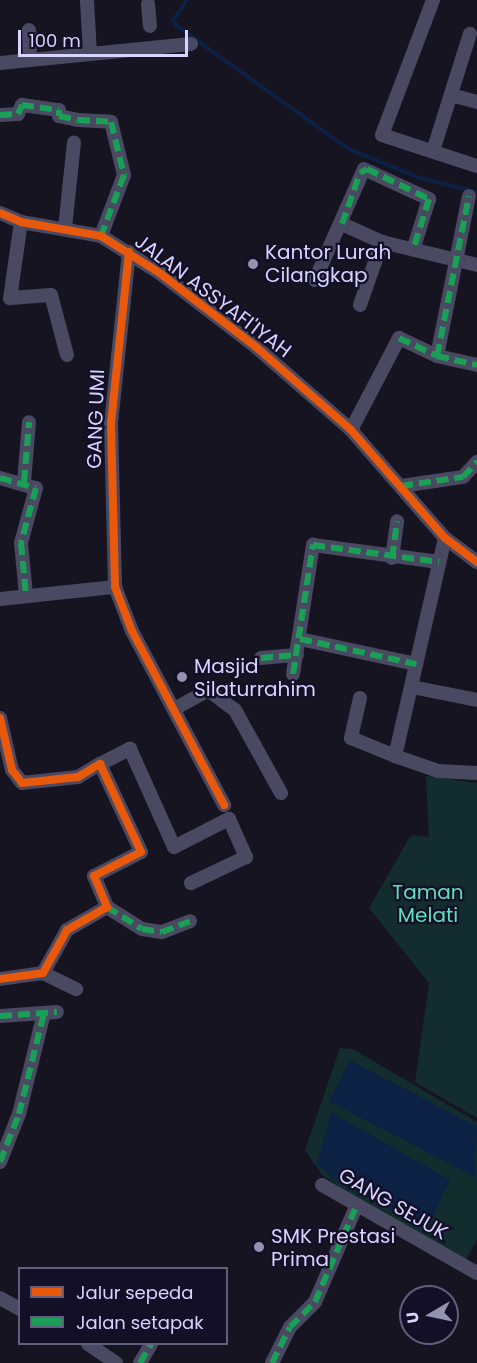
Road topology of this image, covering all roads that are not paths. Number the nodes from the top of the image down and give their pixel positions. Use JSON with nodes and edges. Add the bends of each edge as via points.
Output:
{"nodes":[{"id":1,"x":87,"y":0,"type":"edge"},
{"id":2,"x":433,"y":0,"type":"edge"},
{"id":3,"x":148,"y":1,"type":"edge"},
{"id":4,"x":150,"y":26,"type":"dead end"},
{"id":5,"x":29,"y":30,"type":"dead end"},
{"id":6,"x":470,"y":34,"type":"dead end"},
{"id":7,"x":191,"y":44,"type":"dead end"},
{"id":8,"x":90,"y":53,"type":"junction"},
{"id":9,"x":30,"y":58,"type":"junction"},
{"id":10,"x":0,"y":63,"type":"edge"},
{"id":11,"x":451,"y":95,"type":"junction"},
{"id":12,"x":477,"y":102,"type":"edge"},
{"id":13,"x":0,"y":115,"type":"edge"},
{"id":14,"x":74,"y":142,"type":"dead end"},
{"id":15,"x":433,"y":151,"type":"junction"},
{"id":16,"x":477,"y":166,"type":"edge"},
{"id":17,"x":469,"y":196,"type":"dead end"},
{"id":18,"x":0,"y":213,"type":"edge"},
{"id":19,"x":21,"y":222,"type":"junction"},
{"id":20,"x":342,"y":224,"type":"junction"},
{"id":21,"x":64,"y":228,"type":"junction"},
{"id":22,"x":101,"y":236,"type":"junction"},
{"id":23,"x":382,"y":242,"type":"junction"},
{"id":24,"x":413,"y":250,"type":"junction"},
{"id":25,"x":129,"y":252,"type":"junction"},
{"id":26,"x":455,"y":260,"type":"junction"},
{"id":27,"x":477,"y":265,"type":"edge"},
{"id":28,"x":315,"y":280,"type":"dead end"},
{"id":29,"x":360,"y":305,"type":"dead end"},
{"id":30,"x":67,"y":355,"type":"dead end"},
{"id":31,"x":437,"y":356,"type":"junction"},
{"id":32,"x":477,"y":365,"type":"edge"},
{"id":33,"x":29,"y":422,"type":"dead end"},
{"id":34,"x":351,"y":430,"type":"junction"},
{"id":35,"x":477,"y":462,"type":"edge"},
{"id":36,"x":0,"y":478,"type":"edge"},
{"id":37,"x":24,"y":482,"type":"junction"},
{"id":38,"x":401,"y":486,"type":"junction"},
{"id":39,"x":397,"y":521,"type":"dead end"},
{"id":40,"x":445,"y":538,"type":"junction"},
{"id":41,"x":392,"y":558,"type":"junction"},
{"id":42,"x":439,"y":562,"type":"junction"},
{"id":43,"x":477,"y":562,"type":"edge"},
{"id":44,"x":115,"y":587,"type":"junction"},
{"id":45,"x":26,"y":595,"type":"junction"},
{"id":46,"x":0,"y":600,"type":"edge"},
{"id":47,"x":300,"y":639,"type":"junction"},
{"id":48,"x":297,"y":655,"type":"junction"},
{"id":49,"x":261,"y":658,"type":"dead end"},
{"id":50,"x":416,"y":664,"type":"junction"},
{"id":51,"x":293,"y":674,"type":"dead end"},
{"id":52,"x":412,"y":687,"type":"junction"},
{"id":53,"x":360,"y":698,"type":"dead end"},
{"id":54,"x":477,"y":700,"type":"edge"},
{"id":55,"x":176,"y":708,"type":"junction"},
{"id":56,"x":0,"y":718,"type":"edge"},
{"id":57,"x":395,"y":756,"type":"junction"},
{"id":58,"x":100,"y":764,"type":"junction"},
{"id":59,"x":477,"y":773,"type":"edge"},
{"id":60,"x":281,"y":793,"type":"dead end"},
{"id":61,"x":224,"y":805,"type":"dead end"},
{"id":62,"x":191,"y":883,"type":"dead end"},
{"id":63,"x":107,"y":907,"type":"junction"},
{"id":64,"x":190,"y":921,"type":"dead end"},
{"id":65,"x":43,"y":974,"type":"junction"},
{"id":66,"x":0,"y":980,"type":"edge"},
{"id":67,"x":76,"y":989,"type":"dead end"},
{"id":68,"x":0,"y":1016,"type":"edge"},
{"id":69,"x":0,"y":1162,"type":"edge"},
{"id":70,"x":321,"y":1185,"type":"dead end"},
{"id":71,"x":355,"y":1209,"type":"junction"},
{"id":72,"x":477,"y":1274,"type":"edge"},
{"id":73,"x":0,"y":1298,"type":"edge"},
{"id":74,"x":18,"y":1308,"type":"edge"},
{"id":75,"x":89,"y":1345,"type":"edge"},
{"id":76,"x":151,"y":1345,"type":"edge"},
{"id":77,"x":116,"y":1363,"type":"edge"},
{"id":78,"x":140,"y":1363,"type":"edge"},
{"id":79,"x":272,"y":1363,"type":"edge"}],
"edges":[{"from":1,"to":8,"type":"street"},
{"from":2,"to":15,"type":"street","via":[[381,129],[382,135]]},
{"from":3,"to":4,"type":"street"},
{"from":5,"to":9,"type":"street"},
{"from":6,"to":11,"type":"street"},
{"from":7,"to":8,"type":"street"},
{"from":8,"to":9,"type":"street"},
{"from":9,"to":10,"type":"street"},
{"from":11,"to":12,"type":"street"},
{"from":11,"to":15,"type":"street"},
{"from":13,"to":22,"type":"street","via":[[18,114],[22,105],[59,110],[59,116],[78,120],[111,122],[124,176]]},
{"from":14,"to":21,"type":"street"},
{"from":15,"to":16,"type":"street"},
{"from":17,"to":26,"type":"street"},
{"from":18,"to":19,"type":"street","name":"JALAN ASSYAFI'IYAH"},
{"from":19,"to":21,"type":"street","name":"JALAN ASSYAFI'IYAH"},
{"from":19,"to":30,"type":"street","via":[[10,298],[51,295]]},
{"from":20,"to":23,"type":"street"},
{"from":20,"to":24,"type":"street","via":[[361,170],[429,199]]},
{"from":20,"to":28,"type":"street"},
{"from":21,"to":22,"type":"street","name":"JALAN ASSYAFI'IYAH"},
{"from":22,"to":25,"type":"street","name":"JALAN ASSYAFI'IYAH"},
{"from":23,"to":24,"type":"street"},
{"from":23,"to":29,"type":"street"},
{"from":24,"to":26,"type":"street"},
{"from":25,"to":34,"type":"street","name":"JALAN ASSYAFI'IYAH","via":[[256,346]]},
{"from":25,"to":44,"type":"street","name":"GANG UMI","via":[[111,411]]},
{"from":26,"to":27,"type":"street"},
{"from":26,"to":31,"type":"street"},
{"from":31,"to":32,"type":"street"},
{"from":31,"to":34,"type":"street","via":[[399,338]]},
{"from":33,"to":37,"type":"street"},
{"from":34,"to":38,"type":"street","name":"JALAN ASSYAFI'IYAH"},
{"from":35,"to":38,"type":"street","via":[[463,477]]},
{"from":36,"to":37,"type":"street"},
{"from":37,"to":45,"type":"street","via":[[36,488],[21,543]]},
{"from":38,"to":40,"type":"street","name":"JALAN ASSYAFI'IYAH"},
{"from":39,"to":41,"type":"street"},
{"from":40,"to":42,"type":"street"},
{"from":40,"to":43,"type":"street","name":"JALAN ASSYAFI'IYAH"},
{"from":41,"to":42,"type":"street"},
{"from":41,"to":47,"type":"street","via":[[313,545]]},
{"from":42,"to":50,"type":"street"},
{"from":44,"to":45,"type":"street"},
{"from":44,"to":55,"type":"street","name":"GANG UMI","via":[[132,631]]},
{"from":45,"to":46,"type":"street"},
{"from":47,"to":48,"type":"street"},
{"from":47,"to":50,"type":"street"},
{"from":48,"to":49,"type":"street"},
{"from":48,"to":51,"type":"street"},
{"from":50,"to":52,"type":"street"},
{"from":52,"to":54,"type":"street"},
{"from":52,"to":57,"type":"street"},
{"from":53,"to":57,"type":"street","via":[[351,738]]},
{"from":55,"to":60,"type":"street","via":[[208,690],[235,710]]},
{"from":55,"to":61,"type":"street","name":"GANG UMI"},
{"from":56,"to":58,"type":"street","via":[[12,770],[22,783],[78,777]]},
{"from":57,"to":59,"type":"street","via":[[438,771]]},
{"from":58,"to":62,"type":"street","via":[[130,749],[174,847],[229,819],[246,857]]},
{"from":58,"to":63,"type":"street","via":[[141,852],[94,876]]},
{"from":63,"to":64,"type":"street","via":[[142,928],[162,933]]},
{"from":63,"to":65,"type":"street","via":[[67,930]]},
{"from":65,"to":66,"type":"street"},
{"from":65,"to":67,"type":"street"},
{"from":68,"to":69,"type":"street","via":[[50,1012]]},
{"from":70,"to":71,"type":"street","name":"GANG SEJUK"},
{"from":71,"to":72,"type":"street","name":"GANG SEJUK"},
{"from":71,"to":79,"type":"street","via":[[315,1302],[290,1327]]},
{"from":73,"to":74,"type":"street"},
{"from":75,"to":77,"type":"street"},
{"from":76,"to":78,"type":"street"}]}
